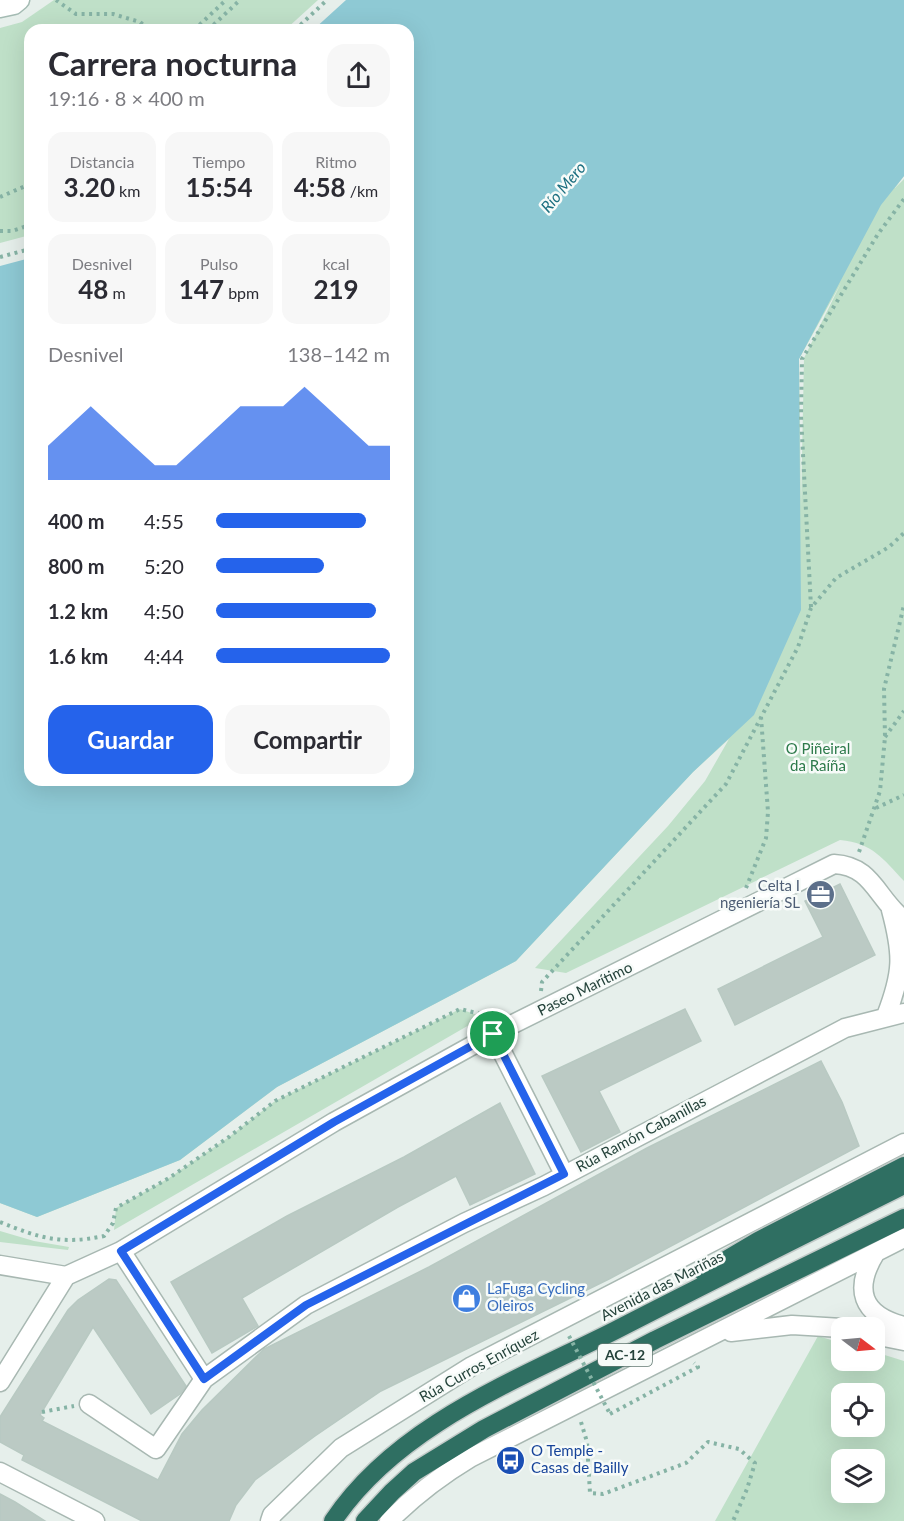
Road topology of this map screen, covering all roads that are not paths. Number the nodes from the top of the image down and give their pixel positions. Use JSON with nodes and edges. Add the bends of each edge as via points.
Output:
{"nodes":[{"id":1,"x":20,"y":0,"type":"edge"},
{"id":2,"x":0,"y":8,"type":"edge"},
{"id":3,"x":897,"y":915,"type":"edge"},
{"id":4,"x":898,"y":1016,"type":"edge"},
{"id":5,"x":493,"y":1034,"type":"junction"},
{"id":6,"x":904,"y":1143,"type":"edge"},
{"id":7,"x":904,"y":1166,"type":"edge"},
{"id":8,"x":564,"y":1174,"type":"junction"},
{"id":9,"x":904,"y":1185,"type":"edge"},
{"id":10,"x":904,"y":1218,"type":"edge"},
{"id":11,"x":904,"y":1238,"type":"edge"},
{"id":12,"x":121,"y":1251,"type":"junction"},
{"id":13,"x":876,"y":1252,"type":"junction"},
{"id":14,"x":0,"y":1265,"type":"edge"},
{"id":15,"x":66,"y":1276,"type":"junction"},
{"id":16,"x":669,"y":1303,"type":"junction"},
{"id":17,"x":904,"y":1326,"type":"edge"},
{"id":18,"x":831,"y":1327,"type":"edge"},
{"id":19,"x":885,"y":1337,"type":"edge"},
{"id":20,"x":904,"y":1341,"type":"edge"},
{"id":21,"x":687,"y":1348,"type":"junction"},
{"id":22,"x":204,"y":1379,"type":"junction"},
{"id":23,"x":0,"y":1382,"type":"edge"},
{"id":24,"x":89,"y":1404,"type":"road end"},
{"id":25,"x":0,"y":1472,"type":"edge"},
{"id":26,"x":95,"y":1521,"type":"edge"},
{"id":27,"x":270,"y":1521,"type":"edge"},
{"id":28,"x":333,"y":1521,"type":"edge"},
{"id":29,"x":366,"y":1521,"type":"edge"},
{"id":30,"x":389,"y":1521,"type":"edge"}],
"edges":[{"from":1,"to":2,"type":"street"},
{"from":3,"to":4,"type":"street","name":"Rúa Ramón Cabanillas","via":[[901,959],[895,992]]},
{"from":3,"to":5,"type":"street","name":"Paseo Marítimo","via":[[864,872],[834,864]]},
{"from":4,"to":8,"type":"street","name":"Rúa Ramón Cabanillas","via":[[845,1028]]},
{"from":5,"to":8,"type":"street"},
{"from":5,"to":12,"type":"street","name":"Paseo Marítimo","via":[[334,1122]]},
{"from":6,"to":27,"type":"street","name":"Rúa Curros Enríquez","via":[[472,1366],[341,1448]]},
{"from":7,"to":16,"type":"highway","via":[[758,1241],[701,1275]]},
{"from":8,"to":22,"type":"street","name":"Rúa Ramón Cabanillas","via":[[306,1305]]},
{"from":9,"to":16,"type":"highway","name":"Avenida das Mariñas","number":"AC-12"},
{"from":10,"to":29,"type":"highway","number":"AC-12","via":[[654,1340],[484,1429],[414,1473]]},
{"from":11,"to":13,"type":"street"},
{"from":12,"to":15,"type":"street","name":"Paseo Marítimo"},
{"from":12,"to":22,"type":"street"},
{"from":13,"to":17,"type":"street","via":[[866,1267],[863,1289],[868,1307],[883,1320]]},
{"from":13,"to":21,"type":"street"},
{"from":14,"to":15,"type":"street"},
{"from":15,"to":23,"type":"street"},
{"from":16,"to":28,"type":"highway","name":"Avenida das Mariñas","number":"AC-12","via":[[480,1399],[411,1441],[360,1488]]},
{"from":18,"to":21,"type":"street","via":[[792,1325],[736,1330]]},
{"from":19,"to":20,"type":"street"},
{"from":21,"to":30,"type":"street","via":[[470,1458],[443,1474]]},
{"from":22,"to":24,"type":"street","name":"Rúa Ramón Cabanillas","via":[[156,1449]]},
{"from":25,"to":26,"type":"street"}]}
